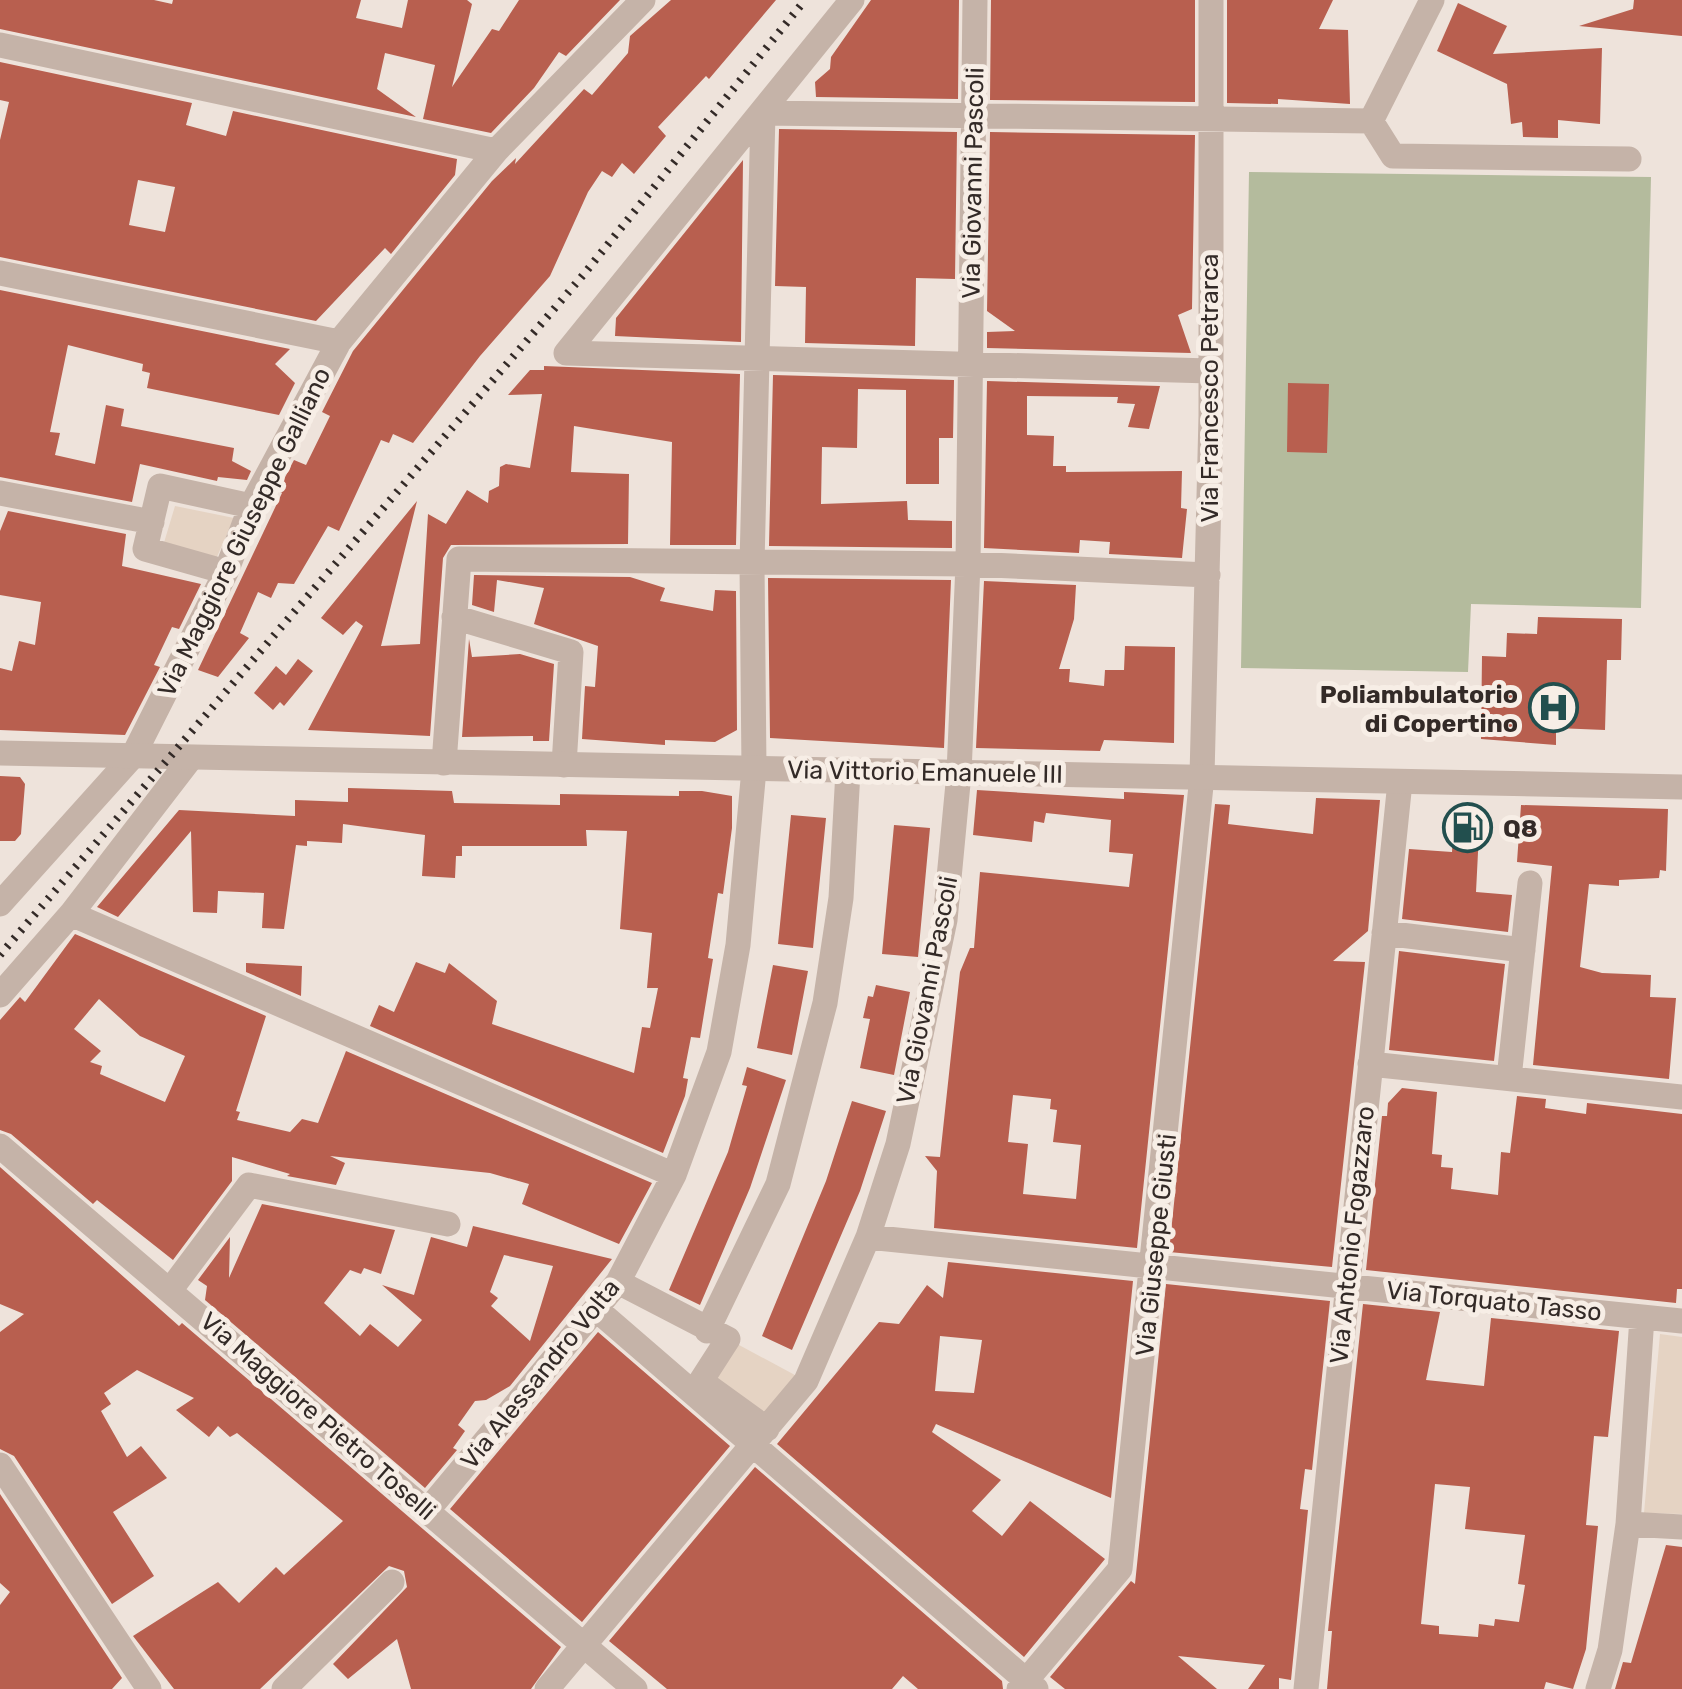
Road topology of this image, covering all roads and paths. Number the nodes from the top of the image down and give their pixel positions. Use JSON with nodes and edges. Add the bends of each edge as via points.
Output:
{"nodes":[{"id":1,"x":643,"y":0,"type":"edge"},
{"id":2,"x":852,"y":0,"type":"edge"},
{"id":3,"x":975,"y":0,"type":"edge"},
{"id":4,"x":1211,"y":0,"type":"edge"},
{"id":5,"x":1432,"y":0,"type":"edge"},
{"id":6,"x":0,"y":45,"type":"edge"},
{"id":7,"x":763,"y":113,"type":"junction"},
{"id":8,"x":976,"y":117,"type":"junction"},
{"id":9,"x":1210,"y":119,"type":"junction"},
{"id":10,"x":1372,"y":121,"type":"junction"},
{"id":11,"x":496,"y":151,"type":"junction"},
{"id":12,"x":1629,"y":159,"type":"dead end"},
{"id":13,"x":0,"y":273,"type":"edge"},
{"id":14,"x":339,"y":342,"type":"junction"},
{"id":15,"x":758,"y":356,"type":"junction"},
{"id":16,"x":969,"y":365,"type":"junction"},
{"id":17,"x":1210,"y":370,"type":"junction"},
{"id":18,"x":0,"y":492,"type":"edge"},
{"id":19,"x":251,"y":506,"type":"junction"},
{"id":20,"x":152,"y":522,"type":"junction"},
{"id":21,"x":752,"y":564,"type":"junction"},
{"id":22,"x":968,"y":564,"type":"junction"},
{"id":23,"x":226,"y":572,"type":"junction"},
{"id":24,"x":1208,"y":575,"type":"junction"},
{"id":25,"x":454,"y":617,"type":"junction"},
{"id":26,"x":0,"y":754,"type":"edge"},
{"id":27,"x":133,"y":756,"type":"junction"},
{"id":28,"x":179,"y":757,"type":"junction"},
{"id":29,"x":444,"y":762,"type":"junction"},
{"id":30,"x":564,"y":765,"type":"junction"},
{"id":31,"x":754,"y":769,"type":"junction"},
{"id":32,"x":848,"y":771,"type":"junction"},
{"id":33,"x":959,"y":773,"type":"junction"},
{"id":34,"x":1202,"y":776,"type":"junction"},
{"id":35,"x":1400,"y":782,"type":"junction"},
{"id":36,"x":1682,"y":787,"type":"edge"},
{"id":37,"x":1530,"y":883,"type":"dead end"},
{"id":38,"x":0,"y":904,"type":"edge"},
{"id":39,"x":71,"y":914,"type":"junction"},
{"id":40,"x":1384,"y":933,"type":"junction"},
{"id":41,"x":1523,"y":950,"type":"junction"},
{"id":42,"x":0,"y":994,"type":"edge"},
{"id":43,"x":1370,"y":1064,"type":"junction"},
{"id":44,"x":1509,"y":1078,"type":"junction"},
{"id":45,"x":1682,"y":1098,"type":"edge"},
{"id":46,"x":0,"y":1146,"type":"edge"},
{"id":47,"x":674,"y":1175,"type":"junction"},
{"id":48,"x":448,"y":1224,"type":"dead end"},
{"id":49,"x":868,"y":1237,"type":"junction"},
{"id":50,"x":1155,"y":1264,"type":"junction"},
{"id":51,"x":618,"y":1282,"type":"junction"},
{"id":52,"x":1347,"y":1285,"type":"junction"},
{"id":53,"x":172,"y":1290,"type":"junction"},
{"id":54,"x":596,"y":1310,"type":"junction"},
{"id":55,"x":1642,"y":1317,"type":"junction"},
{"id":56,"x":1682,"y":1321,"type":"edge"},
{"id":57,"x":708,"y":1331,"type":"junction"},
{"id":58,"x":760,"y":1437,"type":"junction"},
{"id":59,"x":0,"y":1465,"type":"edge"},
{"id":60,"x":18,"y":1492,"type":"junction"},
{"id":61,"x":428,"y":1511,"type":"junction"},
{"id":62,"x":0,"y":1512,"type":"edge"},
{"id":63,"x":1628,"y":1524,"type":"junction"},
{"id":64,"x":1682,"y":1528,"type":"edge"},
{"id":65,"x":392,"y":1582,"type":"dead end"},
{"id":66,"x":584,"y":1646,"type":"junction"},
{"id":67,"x":1027,"y":1686,"type":"edge"},
{"id":68,"x":149,"y":1689,"type":"edge"},
{"id":69,"x":284,"y":1689,"type":"edge"},
{"id":70,"x":547,"y":1689,"type":"edge"},
{"id":71,"x":634,"y":1689,"type":"edge"},
{"id":72,"x":1306,"y":1689,"type":"edge"},
{"id":73,"x":1598,"y":1689,"type":"edge"}],
"edges":[{"from":1,"to":11,"type":"street","name":"Via Maggiore Giuseppe Galliano"},
{"from":2,"to":7,"type":"street"},
{"from":3,"to":8,"type":"street","name":"Via Giovanni Pascoli"},
{"from":4,"to":9,"type":"street","name":"Via Francesco Petrarca"},
{"from":5,"to":10,"type":"street"},
{"from":6,"to":11,"type":"street"},
{"from":7,"to":8,"type":"street"},
{"from":7,"to":15,"type":"street","name":"Via Alessandro Volta"},
{"from":7,"to":15,"type":"street","via":[[566,353]]},
{"from":8,"to":9,"type":"street"},
{"from":8,"to":16,"type":"street","name":"Via Giovanni Pascoli"},
{"from":9,"to":10,"type":"street"},
{"from":9,"to":17,"type":"street","name":"Via Francesco Petrarca"},
{"from":10,"to":12,"type":"street","via":[[1393,156]]},
{"from":11,"to":14,"type":"street","name":"Via Maggiore Giuseppe Galliano"},
{"from":13,"to":14,"type":"street"},
{"from":14,"to":19,"type":"street","name":"Via Maggiore Giuseppe Galliano"},
{"from":15,"to":16,"type":"street"},
{"from":15,"to":21,"type":"street","name":"Via Alessandro Volta"},
{"from":16,"to":17,"type":"street"},
{"from":16,"to":22,"type":"street","name":"Via Giovanni Pascoli"},
{"from":17,"to":24,"type":"street","name":"Via Francesco Petrarca"},
{"from":18,"to":20,"type":"street"},
{"from":19,"to":20,"type":"street","via":[[160,486]]},
{"from":19,"to":23,"type":"street","name":"Via Maggiore Giuseppe Galliano"},
{"from":20,"to":23,"type":"street","via":[[145,549]]},
{"from":21,"to":22,"type":"street"},
{"from":21,"to":25,"type":"street","via":[[458,559]]},
{"from":21,"to":31,"type":"street","name":"Via Alessandro Volta"},
{"from":22,"to":24,"type":"street"},
{"from":22,"to":33,"type":"street","name":"Via Giovanni Pascoli"},
{"from":23,"to":27,"type":"street","name":"Via Maggiore Giuseppe Galliano"},
{"from":24,"to":34,"type":"street","name":"Via Francesco Petrarca"},
{"from":25,"to":29,"type":"street"},
{"from":25,"to":30,"type":"street","via":[[571,652]]},
{"from":26,"to":27,"type":"street","name":"Via Vittorio Emanuele III"},
{"from":27,"to":28,"type":"street","name":"Via Vittorio Emanuele III"},
{"from":27,"to":38,"type":"street","name":"Via Maggiore Giuseppe Galliano"},
{"from":28,"to":29,"type":"street","name":"Via Vittorio Emanuele III"},
{"from":28,"to":39,"type":"street"},
{"from":29,"to":30,"type":"street","name":"Via Vittorio Emanuele III"},
{"from":30,"to":31,"type":"street","name":"Via Vittorio Emanuele III"},
{"from":31,"to":32,"type":"street","name":"Via Vittorio Emanuele III"},
{"from":31,"to":47,"type":"street","name":"Via Alessandro Volta","via":[[738,945],[719,1052]]},
{"from":32,"to":33,"type":"street","name":"Via Vittorio Emanuele III"},
{"from":32,"to":57,"type":"street","via":[[841,898],[825,1002],[778,1184]]},
{"from":33,"to":34,"type":"street","name":"Via Vittorio Emanuele III"},
{"from":33,"to":49,"type":"street","name":"Via Giovanni Pascoli","via":[[945,920],[898,1144]]},
{"from":34,"to":35,"type":"street","name":"Via Vittorio Emanuele III"},
{"from":34,"to":50,"type":"street","name":"Via Giuseppe Giusti"},
{"from":35,"to":36,"type":"street","name":"Via Vittorio Emanuele III"},
{"from":35,"to":40,"type":"street","name":"Via Antonio Fogazzaro"},
{"from":37,"to":41,"type":"street"},
{"from":39,"to":42,"type":"street"},
{"from":39,"to":47,"type":"street"},
{"from":40,"to":41,"type":"street"},
{"from":40,"to":43,"type":"street","name":"Via Antonio Fogazzaro"},
{"from":41,"to":44,"type":"street"},
{"from":43,"to":44,"type":"street"},
{"from":43,"to":52,"type":"street","name":"Via Antonio Fogazzaro"},
{"from":44,"to":45,"type":"street"},
{"from":46,"to":53,"type":"street","name":"Via Maggiore Pietro Toselli"},
{"from":47,"to":51,"type":"street","name":"Via Alessandro Volta"},
{"from":48,"to":53,"type":"street","via":[[249,1185]]},
{"from":49,"to":50,"type":"street","name":"Via Torquato Tasso"},
{"from":49,"to":58,"type":"street","name":"Via Giovanni Pascoli","via":[[806,1381]]},
{"from":50,"to":52,"type":"street","name":"Via Torquato Tasso"},
{"from":50,"to":67,"type":"street","name":"Via Giuseppe Giusti","via":[[1120,1569]]},
{"from":51,"to":54,"type":"street","name":"Via Alessandro Volta"},
{"from":51,"to":57,"type":"street"},
{"from":52,"to":55,"type":"street","name":"Via Torquato Tasso"},
{"from":52,"to":72,"type":"street","name":"Via Antonio Fogazzaro"},
{"from":53,"to":61,"type":"street","name":"Via Maggiore Pietro Toselli"},
{"from":54,"to":58,"type":"street"},
{"from":54,"to":61,"type":"street","name":"Via Alessandro Volta"},
{"from":55,"to":56,"type":"street","name":"Via Torquato Tasso"},
{"from":55,"to":63,"type":"street"},
{"from":57,"to":58,"type":"street","via":[[728,1339],[701,1381]]},
{"from":58,"to":66,"type":"street","name":"Via Giovanni Pascoli"},
{"from":58,"to":67,"type":"street"},
{"from":59,"to":60,"type":"street"},
{"from":60,"to":62,"type":"street"},
{"from":60,"to":68,"type":"street"},
{"from":61,"to":66,"type":"street","name":"Via Maggiore Pietro Toselli"},
{"from":63,"to":64,"type":"street"},
{"from":63,"to":73,"type":"street"},
{"from":65,"to":69,"type":"street"},
{"from":66,"to":70,"type":"street","name":"Via Giovanni Pascoli"},
{"from":66,"to":71,"type":"street","name":"Via Maggiore Pietro Toselli"}]}
